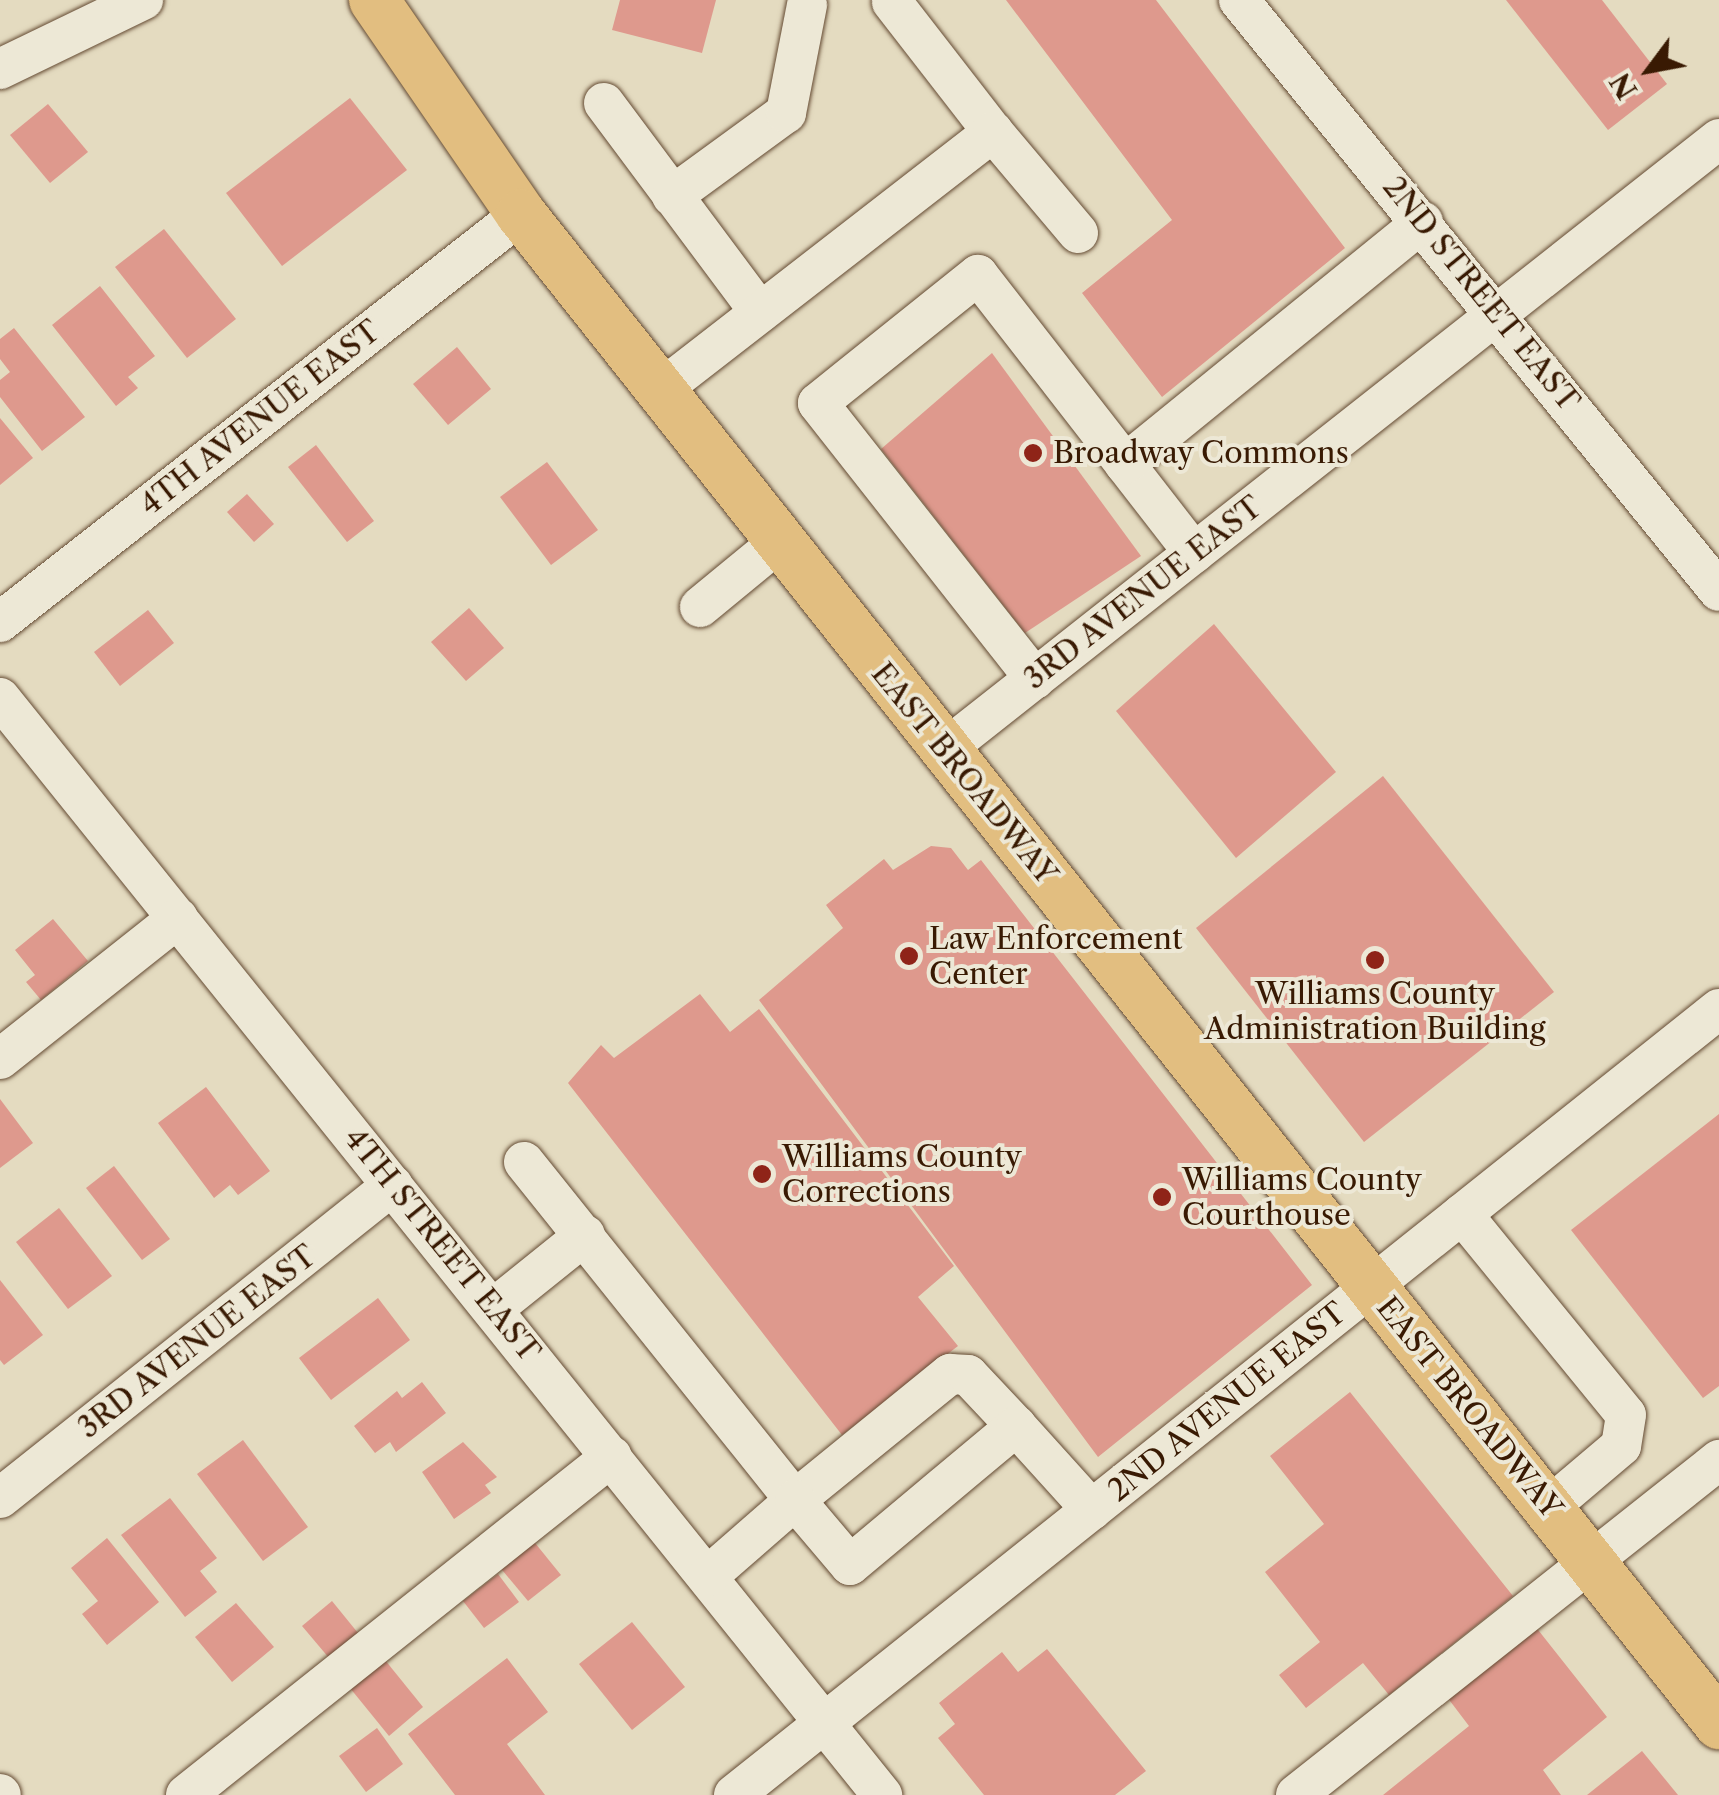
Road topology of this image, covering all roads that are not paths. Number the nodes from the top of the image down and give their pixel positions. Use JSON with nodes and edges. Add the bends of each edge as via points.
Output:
{"nodes":[{"id":1,"x":143,"y":0,"type":"edge"},
{"id":2,"x":374,"y":0,"type":"edge"},
{"id":3,"x":1239,"y":0,"type":"edge"},
{"id":4,"x":892,"y":2,"type":"edge"},
{"id":5,"x":807,"y":5,"type":"dead end"},
{"id":6,"x":0,"y":69,"type":"edge"},
{"id":7,"x":604,"y":103,"type":"dead end"},
{"id":8,"x":993,"y":132,"type":"junction"},
{"id":9,"x":1719,"y":139,"type":"edge"},
{"id":10,"x":672,"y":196,"type":"junction"},
{"id":11,"x":521,"y":214,"type":"junction"},
{"id":12,"x":1424,"y":222,"type":"junction"},
{"id":13,"x":1078,"y":233,"type":"dead end"},
{"id":14,"x":760,"y":312,"type":"junction"},
{"id":15,"x":1497,"y":314,"type":"junction"},
{"id":16,"x":659,"y":391,"type":"junction"},
{"id":17,"x":1125,"y":464,"type":"junction"},
{"id":18,"x":779,"y":542,"type":"junction"},
{"id":19,"x":1194,"y":553,"type":"junction"},
{"id":20,"x":1719,"y":591,"type":"edge"},
{"id":21,"x":700,"y":606,"type":"dead end"},
{"id":22,"x":0,"y":622,"type":"edge"},
{"id":23,"x":1035,"y":679,"type":"junction"},
{"id":24,"x":0,"y":698,"type":"edge"},
{"id":25,"x":944,"y":750,"type":"junction"},
{"id":26,"x":178,"y":918,"type":"junction"},
{"id":27,"x":1719,"y":1010,"type":"edge"},
{"id":28,"x":0,"y":1059,"type":"edge"},
{"id":29,"x":524,"y":1162,"type":"dead end"},
{"id":30,"x":393,"y":1185,"type":"junction"},
{"id":31,"x":1462,"y":1214,"type":"junction"},
{"id":32,"x":585,"y":1235,"type":"junction"},
{"id":33,"x":1372,"y":1286,"type":"junction"},
{"id":34,"x":493,"y":1308,"type":"junction"},
{"id":35,"x":1016,"y":1426,"type":"junction"},
{"id":36,"x":612,"y":1456,"type":"junction"},
{"id":37,"x":1719,"y":1460,"type":"edge"},
{"id":38,"x":0,"y":1498,"type":"edge"},
{"id":39,"x":795,"y":1500,"type":"junction"},
{"id":40,"x":1548,"y":1508,"type":"junction"},
{"id":41,"x":1092,"y":1510,"type":"junction"},
{"id":42,"x":1591,"y":1562,"type":"junction"},
{"id":43,"x":708,"y":1576,"type":"junction"},
{"id":44,"x":824,"y":1723,"type":"junction"},
{"id":45,"x":1719,"y":1724,"type":"edge"},
{"id":46,"x":186,"y":1795,"type":"edge"},
{"id":47,"x":734,"y":1795,"type":"edge"},
{"id":48,"x":882,"y":1795,"type":"edge"},
{"id":49,"x":1296,"y":1795,"type":"edge"}],
"edges":[{"from":1,"to":6,"type":"street"},
{"from":2,"to":11,"type":"main road","name":"EAST BROADWAY"},
{"from":3,"to":12,"type":"street","name":"2ND STREET EAST"},
{"from":4,"to":8,"type":"street"},
{"from":5,"to":10,"type":"street","via":[[786,113]]},
{"from":7,"to":10,"type":"street"},
{"from":8,"to":13,"type":"street"},
{"from":8,"to":14,"type":"street"},
{"from":9,"to":15,"type":"street","name":"3RD AVENUE EAST"},
{"from":10,"to":14,"type":"street"},
{"from":11,"to":16,"type":"main road","name":"EAST BROADWAY"},
{"from":11,"to":22,"type":"street","name":"4TH AVENUE EAST"},
{"from":12,"to":15,"type":"street","name":"2ND STREET EAST"},
{"from":12,"to":17,"type":"street"},
{"from":14,"to":16,"type":"street"},
{"from":15,"to":19,"type":"street","name":"3RD AVENUE EAST"},
{"from":15,"to":20,"type":"street","name":"2ND STREET EAST"},
{"from":16,"to":18,"type":"main road","name":"EAST BROADWAY"},
{"from":17,"to":19,"type":"street"},
{"from":17,"to":23,"type":"street","via":[[978,275],[818,403]]},
{"from":18,"to":21,"type":"street"},
{"from":18,"to":25,"type":"main road","name":"EAST BROADWAY"},
{"from":19,"to":23,"type":"street","name":"3RD AVENUE EAST"},
{"from":23,"to":25,"type":"street","name":"3RD AVENUE EAST"},
{"from":24,"to":26,"type":"street","name":"4TH STREET EAST"},
{"from":25,"to":33,"type":"main road","name":"EAST BROADWAY"},
{"from":26,"to":28,"type":"street"},
{"from":26,"to":30,"type":"street","name":"4TH STREET EAST"},
{"from":27,"to":31,"type":"street","name":"2ND AVENUE EAST"},
{"from":29,"to":32,"type":"street"},
{"from":30,"to":34,"type":"street","name":"4TH STREET EAST"},
{"from":30,"to":38,"type":"street","name":"3RD AVENUE EAST"},
{"from":31,"to":33,"type":"street","name":"2ND AVENUE EAST"},
{"from":31,"to":40,"type":"street","via":[[1626,1415],[1621,1446]]},
{"from":32,"to":34,"type":"street"},
{"from":32,"to":39,"type":"street"},
{"from":33,"to":40,"type":"main road","name":"EAST BROADWAY"},
{"from":33,"to":41,"type":"street","name":"2ND AVENUE EAST"},
{"from":34,"to":36,"type":"street","name":"4TH STREET EAST"},
{"from":35,"to":39,"type":"street","via":[[968,1375],[950,1374]]},
{"from":35,"to":39,"type":"street","via":[[850,1565]]},
{"from":35,"to":41,"type":"street"},
{"from":36,"to":43,"type":"street","name":"4TH STREET EAST"},
{"from":36,"to":46,"type":"street"},
{"from":37,"to":42,"type":"street"},
{"from":39,"to":43,"type":"street"},
{"from":40,"to":42,"type":"main road","name":"EAST BROADWAY"},
{"from":41,"to":44,"type":"street","name":"2ND AVENUE EAST"},
{"from":42,"to":45,"type":"main road","name":"EAST BROADWAY"},
{"from":42,"to":49,"type":"street"},
{"from":43,"to":44,"type":"street","name":"4TH STREET EAST"},
{"from":44,"to":47,"type":"street","name":"2ND AVENUE EAST"},
{"from":44,"to":48,"type":"street","name":"4TH STREET EAST"}]}
